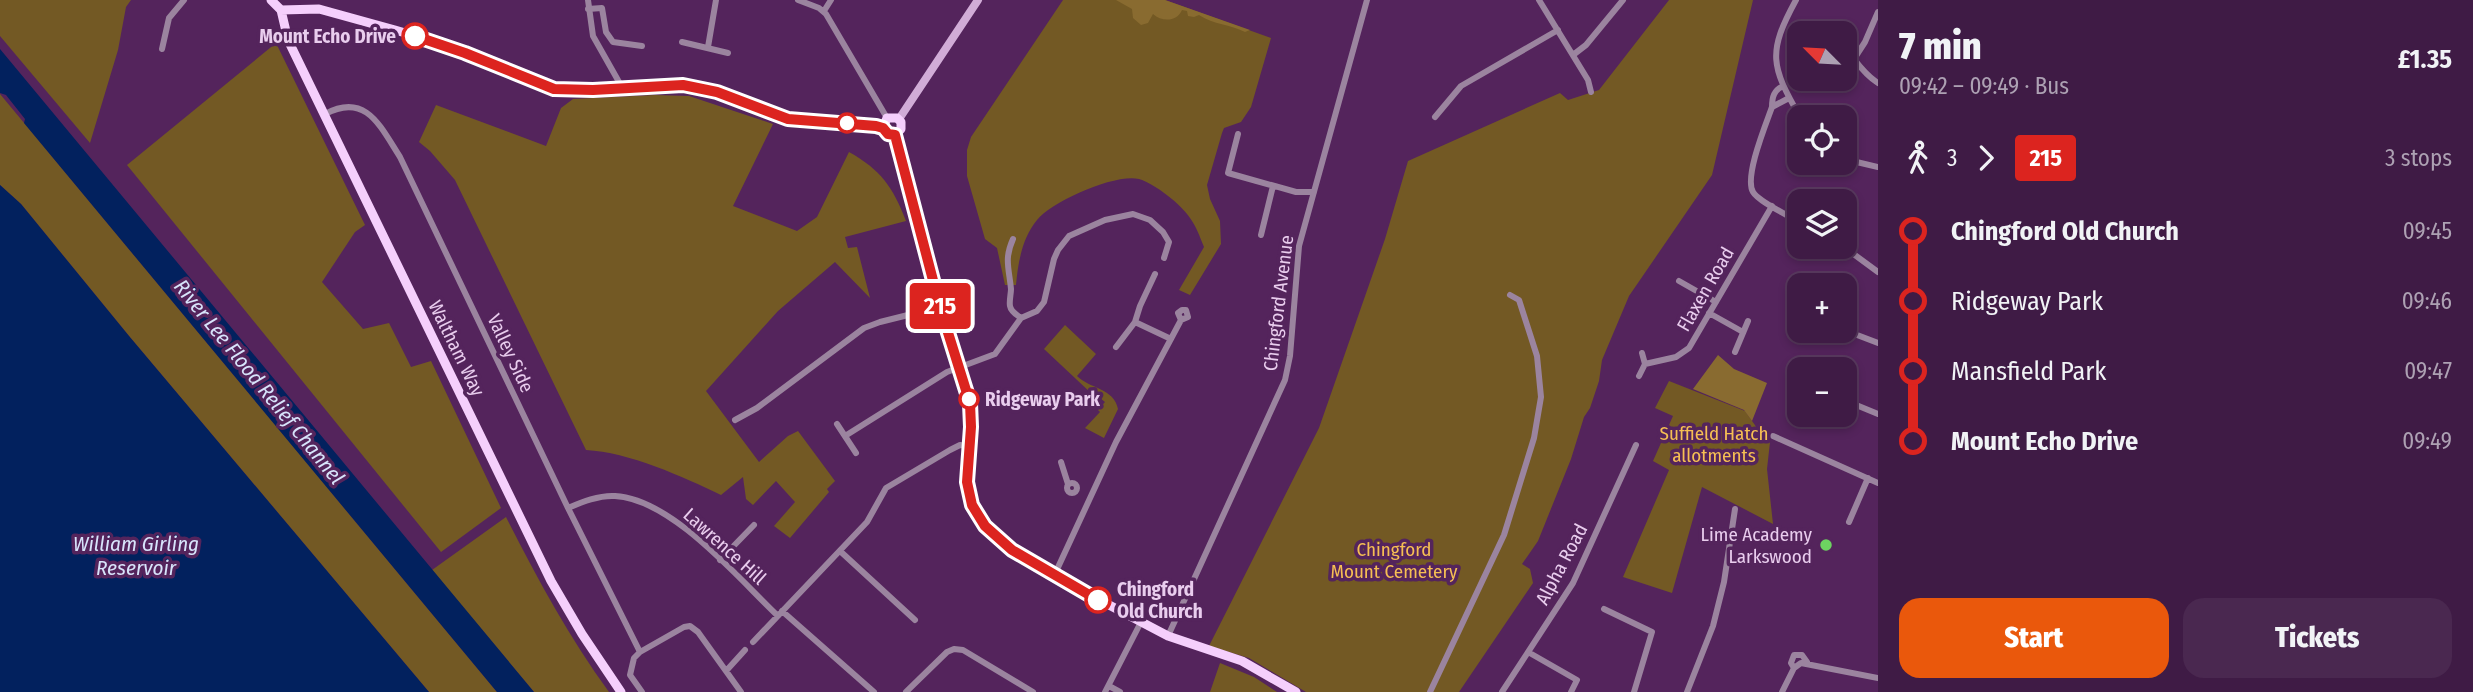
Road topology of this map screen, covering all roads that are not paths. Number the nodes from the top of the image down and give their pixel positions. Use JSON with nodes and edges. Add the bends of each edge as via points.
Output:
{"nodes":[{"id":1,"x":184,"y":0,"type":"edge"},
{"id":2,"x":271,"y":0,"type":"edge"},
{"id":3,"x":588,"y":0,"type":"edge"},
{"id":4,"x":601,"y":0,"type":"edge"},
{"id":5,"x":716,"y":0,"type":"edge"},
{"id":6,"x":799,"y":0,"type":"edge"},
{"id":7,"x":831,"y":0,"type":"edge"},
{"id":8,"x":978,"y":0,"type":"edge"},
{"id":9,"x":1367,"y":0,"type":"edge"},
{"id":10,"x":1539,"y":0,"type":"edge"},
{"id":11,"x":1623,"y":0,"type":"edge"},
{"id":12,"x":1796,"y":0,"type":"edge"},
{"id":13,"x":602,"y":8,"type":"junction"},
{"id":14,"x":588,"y":9,"type":"junction"},
{"id":15,"x":281,"y":10,"type":"junction"},
{"id":16,"x":824,"y":11,"type":"junction"},
{"id":17,"x":1878,"y":12,"type":"edge"},
{"id":18,"x":1558,"y":30,"type":"junction"},
{"id":19,"x":682,"y":41,"type":"dead end"},
{"id":20,"x":642,"y":46,"type":"dead end"},
{"id":21,"x":708,"y":47,"type":"junction"},
{"id":22,"x":162,"y":49,"type":"dead end"},
{"id":23,"x":728,"y":53,"type":"dead end"},
{"id":24,"x":1573,"y":55,"type":"junction"},
{"id":25,"x":1878,"y":83,"type":"edge"},
{"id":26,"x":1783,"y":86,"type":"junction"},
{"id":27,"x":620,"y":89,"type":"junction"},
{"id":28,"x":1591,"y":92,"type":"dead end"},
{"id":29,"x":1789,"y":98,"type":"junction"},
{"id":30,"x":1793,"y":105,"type":"edge"},
{"id":31,"x":1772,"y":107,"type":"junction"},
{"id":32,"x":325,"y":114,"type":"junction"},
{"id":33,"x":1435,"y":117,"type":"dead end"},
{"id":34,"x":899,"y":119,"type":"junction"},
{"id":35,"x":885,"y":123,"type":"junction"},
{"id":36,"x":1238,"y":134,"type":"dead end"},
{"id":37,"x":895,"y":135,"type":"junction"},
{"id":38,"x":1857,"y":162,"type":"edge"},
{"id":39,"x":1878,"y":167,"type":"edge"},
{"id":40,"x":1273,"y":186,"type":"junction"},
{"id":41,"x":1314,"y":192,"type":"junction"},
{"id":42,"x":1772,"y":206,"type":"junction"},
{"id":43,"x":1787,"y":215,"type":"edge"},
{"id":44,"x":1261,"y":235,"type":"dead end"},
{"id":45,"x":1013,"y":239,"type":"dead end"},
{"id":46,"x":1857,"y":257,"type":"edge"},
{"id":47,"x":1164,"y":258,"type":"dead end"},
{"id":48,"x":1878,"y":272,"type":"edge"},
{"id":49,"x":1155,"y":274,"type":"dead end"},
{"id":50,"x":1679,"y":281,"type":"dead end"},
{"id":51,"x":1510,"y":295,"type":"dead end"},
{"id":52,"x":1716,"y":302,"type":"junction"},
{"id":53,"x":940,"y":307,"type":"junction"},
{"id":54,"x":1709,"y":313,"type":"junction"},
{"id":55,"x":1021,"y":318,"type":"junction"},
{"id":56,"x":1181,"y":320,"type":"dead end"},
{"id":57,"x":1135,"y":321,"type":"junction"},
{"id":58,"x":1748,"y":321,"type":"dead end"},
{"id":59,"x":1743,"y":332,"type":"junction"},
{"id":60,"x":1857,"y":336,"type":"edge"},
{"id":61,"x":1171,"y":339,"type":"junction"},
{"id":62,"x":1878,"y":343,"type":"edge"},
{"id":63,"x":1116,"y":347,"type":"dead end"},
{"id":64,"x":1735,"y":352,"type":"dead end"},
{"id":65,"x":1642,"y":353,"type":"dead end"},
{"id":66,"x":1645,"y":364,"type":"junction"},
{"id":67,"x":958,"y":367,"type":"junction"},
{"id":68,"x":1639,"y":376,"type":"dead end"},
{"id":69,"x":1857,"y":405,"type":"edge"},
{"id":70,"x":1878,"y":414,"type":"edge"},
{"id":71,"x":735,"y":420,"type":"dead end"},
{"id":72,"x":837,"y":424,"type":"dead end"},
{"id":73,"x":845,"y":436,"type":"junction"},
{"id":74,"x":1773,"y":436,"type":"dead end"},
{"id":75,"x":1636,"y":445,"type":"dead end"},
{"id":76,"x":970,"y":446,"type":"junction"},
{"id":77,"x":856,"y":453,"type":"dead end"},
{"id":78,"x":1061,"y":463,"type":"dead end"},
{"id":79,"x":1868,"y":478,"type":"junction"},
{"id":80,"x":1878,"y":482,"type":"edge"},
{"id":81,"x":1089,"y":500,"type":"junction"},
{"id":82,"x":568,"y":508,"type":"junction"},
{"id":83,"x":1735,"y":509,"type":"dead end"},
{"id":84,"x":1849,"y":522,"type":"dead end"},
{"id":85,"x":754,"y":525,"type":"dead end"},
{"id":86,"x":840,"y":551,"type":"junction"},
{"id":87,"x":720,"y":560,"type":"junction"},
{"id":88,"x":1054,"y":576,"type":"junction"},
{"id":89,"x":1604,"y":609,"type":"dead end"},
{"id":90,"x":780,"y":614,"type":"junction"},
{"id":91,"x":915,"y":620,"type":"dead end"},
{"id":92,"x":1141,"y":622,"type":"junction"},
{"id":93,"x":1168,"y":636,"type":"junction"},
{"id":94,"x":753,"y":642,"type":"dead end"},
{"id":95,"x":745,"y":650,"type":"dead end"},
{"id":96,"x":640,"y":652,"type":"junction"},
{"id":97,"x":1528,"y":652,"type":"junction"},
{"id":98,"x":1807,"y":662,"type":"junction"},
{"id":99,"x":1794,"y":668,"type":"junction"},
{"id":100,"x":726,"y":671,"type":"junction"},
{"id":101,"x":1878,"y":678,"type":"edge"},
{"id":102,"x":1107,"y":689,"type":"edge"},
{"id":103,"x":621,"y":692,"type":"edge"},
{"id":104,"x":642,"y":692,"type":"edge"},
{"id":105,"x":741,"y":692,"type":"edge"},
{"id":106,"x":874,"y":692,"type":"edge"},
{"id":107,"x":906,"y":692,"type":"edge"},
{"id":108,"x":1033,"y":692,"type":"edge"},
{"id":109,"x":1120,"y":692,"type":"edge"},
{"id":110,"x":1296,"y":692,"type":"edge"},
{"id":111,"x":1430,"y":692,"type":"edge"},
{"id":112,"x":1502,"y":692,"type":"edge"},
{"id":113,"x":1571,"y":692,"type":"edge"},
{"id":114,"x":1634,"y":692,"type":"edge"},
{"id":115,"x":1688,"y":692,"type":"edge"},
{"id":116,"x":1782,"y":692,"type":"edge"}],
"edges":[{"from":1,"to":22,"type":"street","via":[[172,12]]},
{"from":2,"to":15,"type":"main road"},
{"from":3,"to":14,"type":"street"},
{"from":4,"to":13,"type":"street"},
{"from":5,"to":21,"type":"street"},
{"from":6,"to":16,"type":"street"},
{"from":7,"to":16,"type":"street"},
{"from":8,"to":34,"type":"main road"},
{"from":9,"to":41,"type":"street","name":"Chingford Avenue"},
{"from":10,"to":18,"type":"street"},
{"from":11,"to":24,"type":"street"},
{"from":12,"to":26,"type":"street","via":[[1778,38],[1776,64]]},
{"from":13,"to":14,"type":"street"},
{"from":13,"to":20,"type":"street","via":[[612,42]]},
{"from":14,"to":27,"type":"street","via":[[593,36]]},
{"from":15,"to":27,"type":"main road","via":[[319,9],[405,33],[554,89]]},
{"from":15,"to":32,"type":"main road","name":"Waltham Way","via":[[288,40]]},
{"from":16,"to":35,"type":"street"},
{"from":17,"to":25,"type":"street","via":[[1854,59]]},
{"from":18,"to":24,"type":"street"},
{"from":18,"to":33,"type":"street","via":[[1461,86]]},
{"from":19,"to":21,"type":"street"},
{"from":21,"to":23,"type":"street"},
{"from":24,"to":28,"type":"street"},
{"from":26,"to":29,"type":"street"},
{"from":26,"to":31,"type":"street","via":[[1774,93]]},
{"from":27,"to":35,"type":"main road","via":[[694,86],[788,119]]},
{"from":29,"to":30,"type":"street"},
{"from":29,"to":31,"type":"street"},
{"from":31,"to":42,"type":"street","via":[[1750,180],[1756,196]]},
{"from":32,"to":82,"type":"street","name":"Valley Side","via":[[346,106],[359,107],[400,157]]},
{"from":32,"to":103,"type":"main road","name":"Waltham Way","via":[[551,581]]},
{"from":34,"to":35,"type":"main road"},
{"from":34,"to":37,"type":"main road","via":[[901,129]]},
{"from":35,"to":37,"type":"main road","via":[[888,134]]},
{"from":36,"to":40,"type":"street","via":[[1227,173]]},
{"from":37,"to":53,"type":"main road"},
{"from":38,"to":39,"type":"street"},
{"from":40,"to":41,"type":"street"},
{"from":40,"to":44,"type":"street"},
{"from":41,"to":93,"type":"street","name":"Chingford Avenue","via":[[1297,257],[1285,380]]},
{"from":42,"to":43,"type":"street"},
{"from":42,"to":52,"type":"street","name":"Flaxen Road"},
{"from":45,"to":55,"type":"street","via":[[1006,267],[1010,307]]},
{"from":46,"to":48,"type":"street"},
{"from":47,"to":55,"type":"street","via":[[1169,242],[1150,220],[1133,214],[1105,219],[1064,241],[1054,259],[1044,302]]},
{"from":49,"to":57,"type":"street"},
{"from":50,"to":52,"type":"street"},
{"from":51,"to":111,"type":"street","via":[[1519,300],[1537,356],[1541,397],[1534,438],[1504,535]]},
{"from":52,"to":54,"type":"street","name":"Flaxen Road"},
{"from":53,"to":67,"type":"main road"},
{"from":53,"to":71,"type":"street","via":[[864,328],[758,408]]},
{"from":54,"to":59,"type":"street"},
{"from":54,"to":66,"type":"street","name":"Flaxen Road","via":[[1689,348],[1676,357]]},
{"from":55,"to":67,"type":"street","via":[[995,354]]},
{"from":56,"to":61,"type":"street"},
{"from":57,"to":61,"type":"street"},
{"from":57,"to":63,"type":"street"},
{"from":58,"to":59,"type":"street"},
{"from":59,"to":64,"type":"street"},
{"from":60,"to":62,"type":"street"},
{"from":61,"to":81,"type":"street"},
{"from":65,"to":66,"type":"street"},
{"from":66,"to":68,"type":"street"},
{"from":67,"to":73,"type":"street"},
{"from":67,"to":76,"type":"main road","via":[[970,403]]},
{"from":69,"to":70,"type":"street"},
{"from":72,"to":73,"type":"street"},
{"from":73,"to":77,"type":"street"},
{"from":74,"to":79,"type":"street"},
{"from":75,"to":97,"type":"street","name":"Alpha Road","via":[[1573,583]]},
{"from":76,"to":86,"type":"street","via":[[950,450],[887,488],[871,517]]},
{"from":76,"to":88,"type":"main road","via":[[967,482],[980,519],[1006,545]]},
{"from":78,"to":81,"type":"street","via":[[1068,484],[1076,485],[1076,491]]},
{"from":79,"to":80,"type":"street"},
{"from":79,"to":84,"type":"street"},
{"from":81,"to":88,"type":"street"},
{"from":82,"to":87,"type":"street","name":"Lawrence Hill","via":[[612,495],[638,501],[679,524]]},
{"from":82,"to":96,"type":"street","name":"Valley Side"},
{"from":83,"to":115,"type":"street","via":[[1713,626]]},
{"from":85,"to":87,"type":"street"},
{"from":86,"to":90,"type":"street"},
{"from":86,"to":91,"type":"street"},
{"from":87,"to":90,"type":"street","name":"Lawrence Hill"},
{"from":88,"to":92,"type":"main road"},
{"from":89,"to":114,"type":"street","via":[[1652,632]]},
{"from":90,"to":94,"type":"street"},
{"from":90,"to":106,"type":"street","name":"Lawrence Hill"},
{"from":92,"to":93,"type":"main road"},
{"from":92,"to":102,"type":"street"},
{"from":93,"to":110,"type":"main road","via":[[1242,662]]},
{"from":95,"to":100,"type":"street"},
{"from":96,"to":100,"type":"street","via":[[690,626]]},
{"from":96,"to":104,"type":"street","via":[[631,675]]},
{"from":97,"to":112,"type":"street","name":"Alpha Road"},
{"from":97,"to":113,"type":"street","via":[[1577,680]]},
{"from":98,"to":99,"type":"street"},
{"from":98,"to":99,"type":"street","via":[[1794,654]]},
{"from":98,"to":101,"type":"street"},
{"from":99,"to":116,"type":"street"},
{"from":100,"to":105,"type":"street"},
{"from":102,"to":109,"type":"street"},
{"from":107,"to":108,"type":"street","via":[[954,649]]}]}
